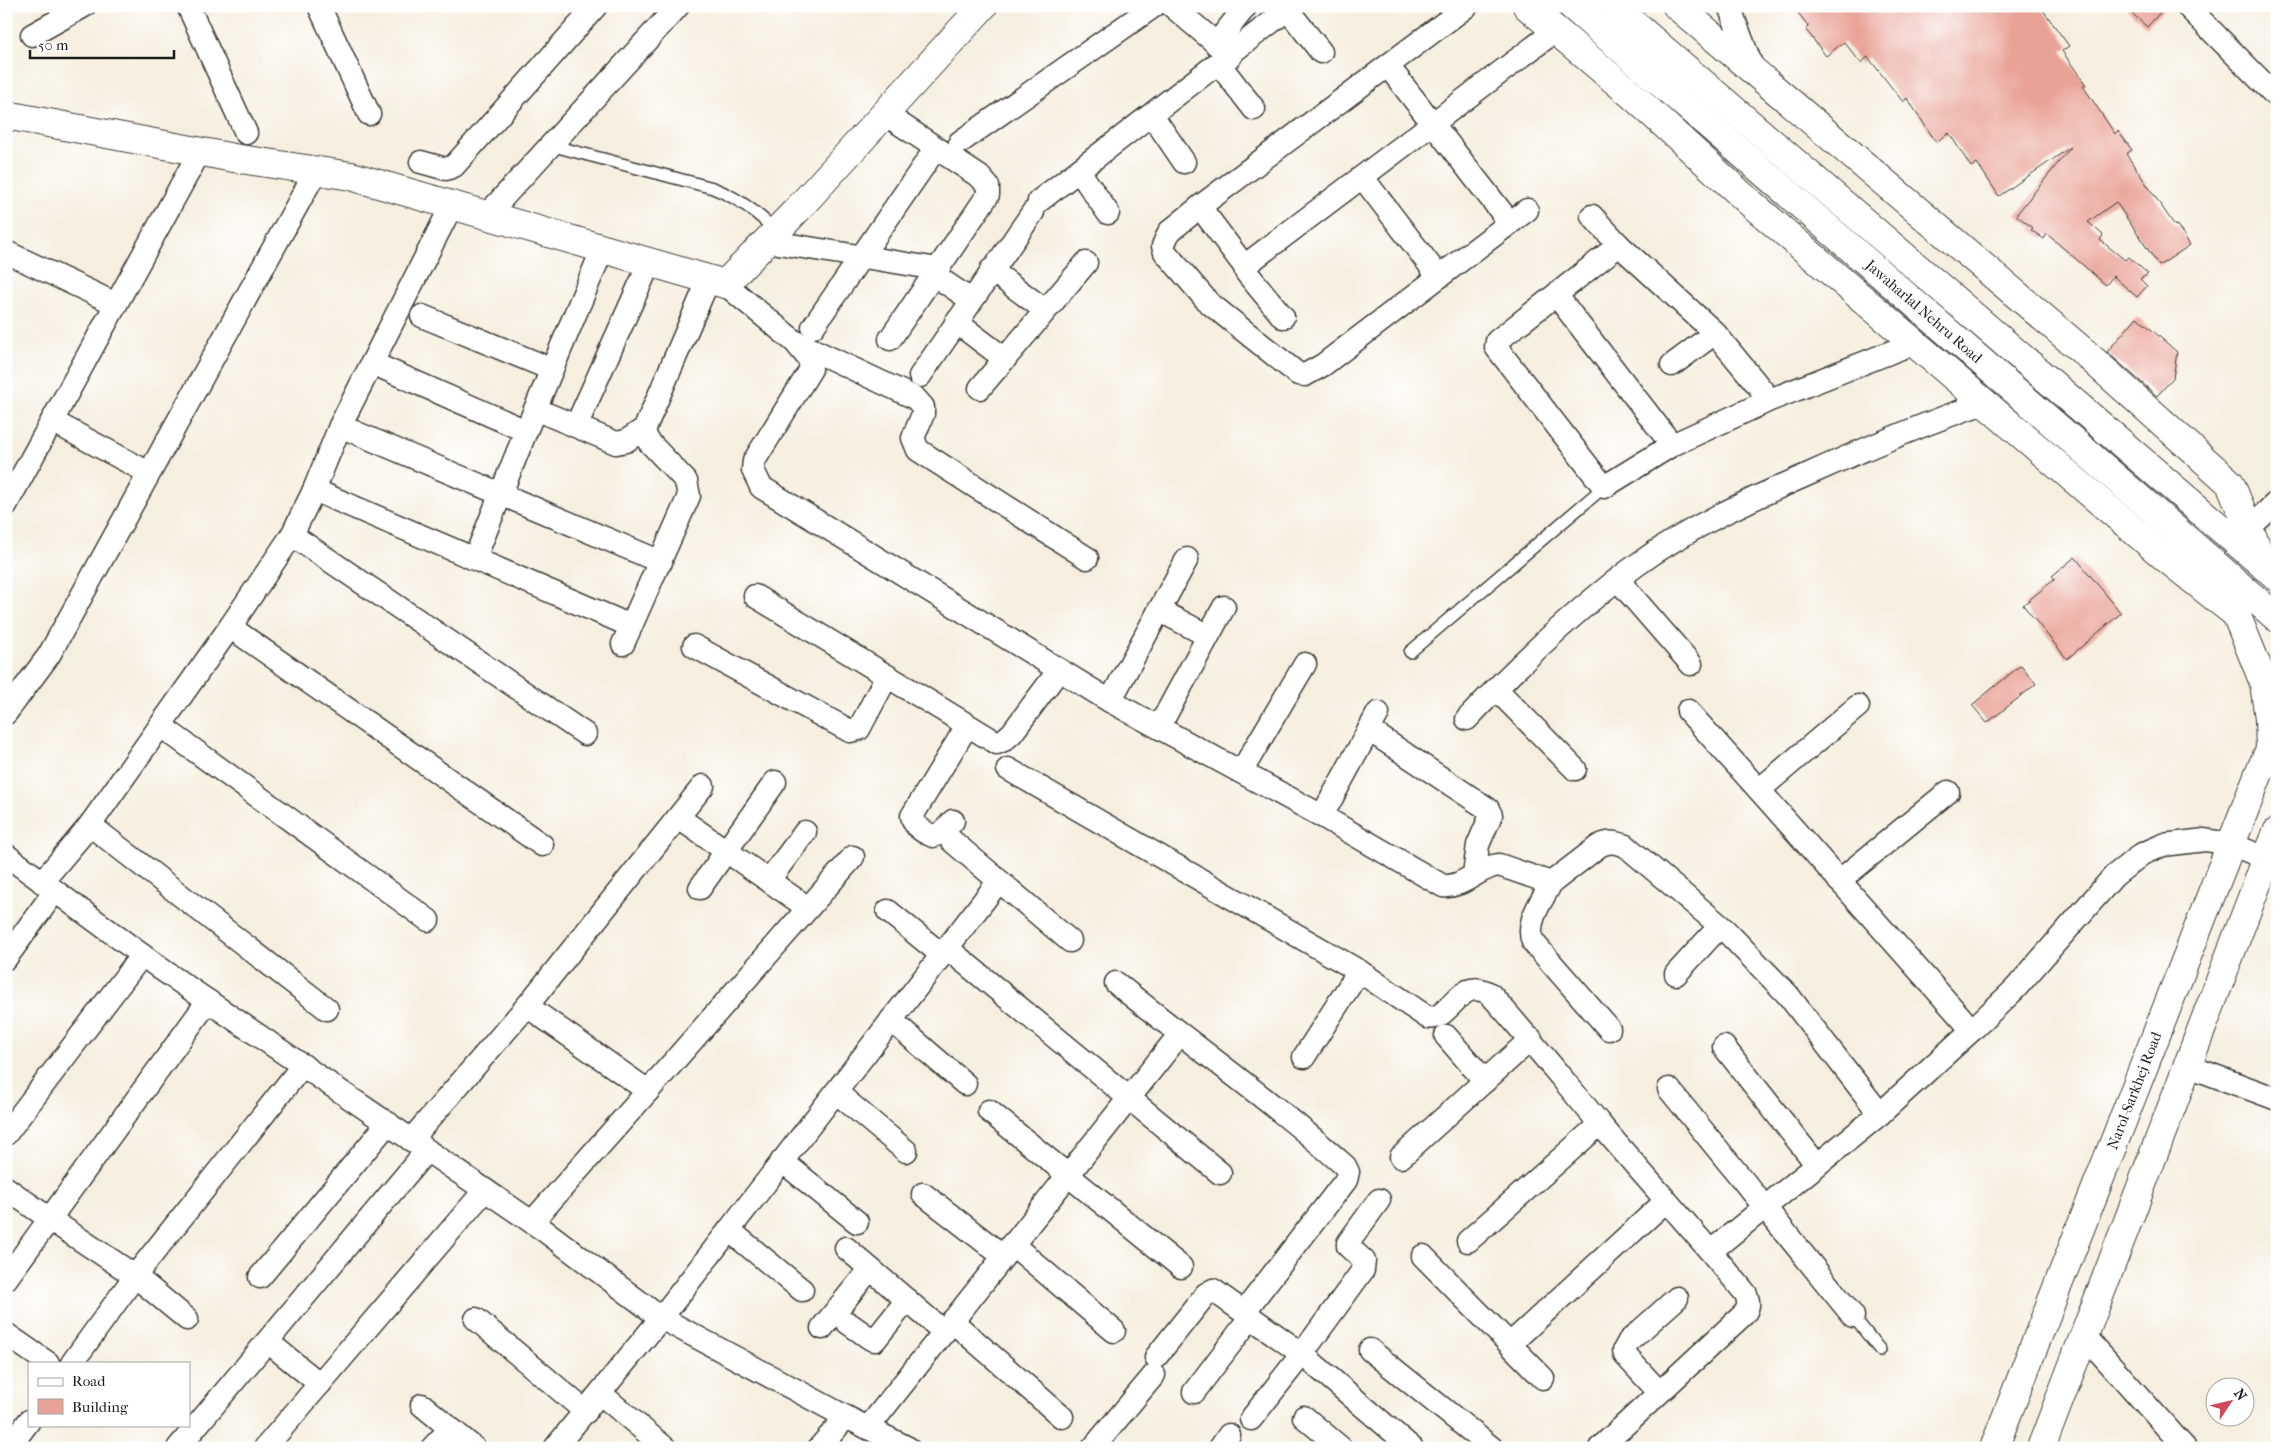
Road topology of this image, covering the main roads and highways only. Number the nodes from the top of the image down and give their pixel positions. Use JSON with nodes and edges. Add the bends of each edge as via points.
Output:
{"nodes":[{"id":1,"x":983,"y":6,"type":"edge"},
{"id":2,"x":1527,"y":6,"type":"edge"},
{"id":3,"x":1572,"y":6,"type":"edge"},
{"id":4,"x":1613,"y":6,"type":"edge"},
{"id":5,"x":1677,"y":6,"type":"edge"},
{"id":6,"x":6,"y":115,"type":"edge"},
{"id":7,"x":2217,"y":568,"type":"junction"},
{"id":8,"x":2271,"y":572,"type":"edge"},
{"id":9,"x":2237,"y":616,"type":"junction"},
{"id":10,"x":2277,"y":618,"type":"edge"},
{"id":11,"x":2273,"y":742,"type":"edge"},
{"id":12,"x":2277,"y":832,"type":"edge"},
{"id":13,"x":2052,"y":1300,"type":"junction"},
{"id":14,"x":2088,"y":1327,"type":"junction"},
{"id":15,"x":1994,"y":1448,"type":"edge"},
{"id":16,"x":2041,"y":1448,"type":"edge"}],
"edges":[{"from":1,"to":6,"type":"main road","via":[[771,236],[717,282],[351,176]]},
{"from":2,"to":9,"type":"main road","via":[[1632,95],[1747,200]]},
{"from":3,"to":7,"type":"main road","name":"Jawaharlal Nehru Road"},
{"from":4,"to":8,"type":"main road","name":"Jawaharlal Nehru Road"},
{"from":5,"to":8,"type":"main road","via":[[2085,354],[2230,483]]},
{"from":7,"to":9,"type":"main road"},
{"from":7,"to":10,"type":"main road","name":"Jawaharlal Nehru Road"},
{"from":9,"to":11,"type":"main road","via":[[2264,683]]},
{"from":11,"to":13,"type":"main road","name":"Narol-Sarkhej Road"},
{"from":12,"to":14,"type":"main road"},
{"from":13,"to":14,"type":"main road"},
{"from":13,"to":15,"type":"main road","name":"Narol-Sarkhej Road"},
{"from":14,"to":16,"type":"main road"}]}
